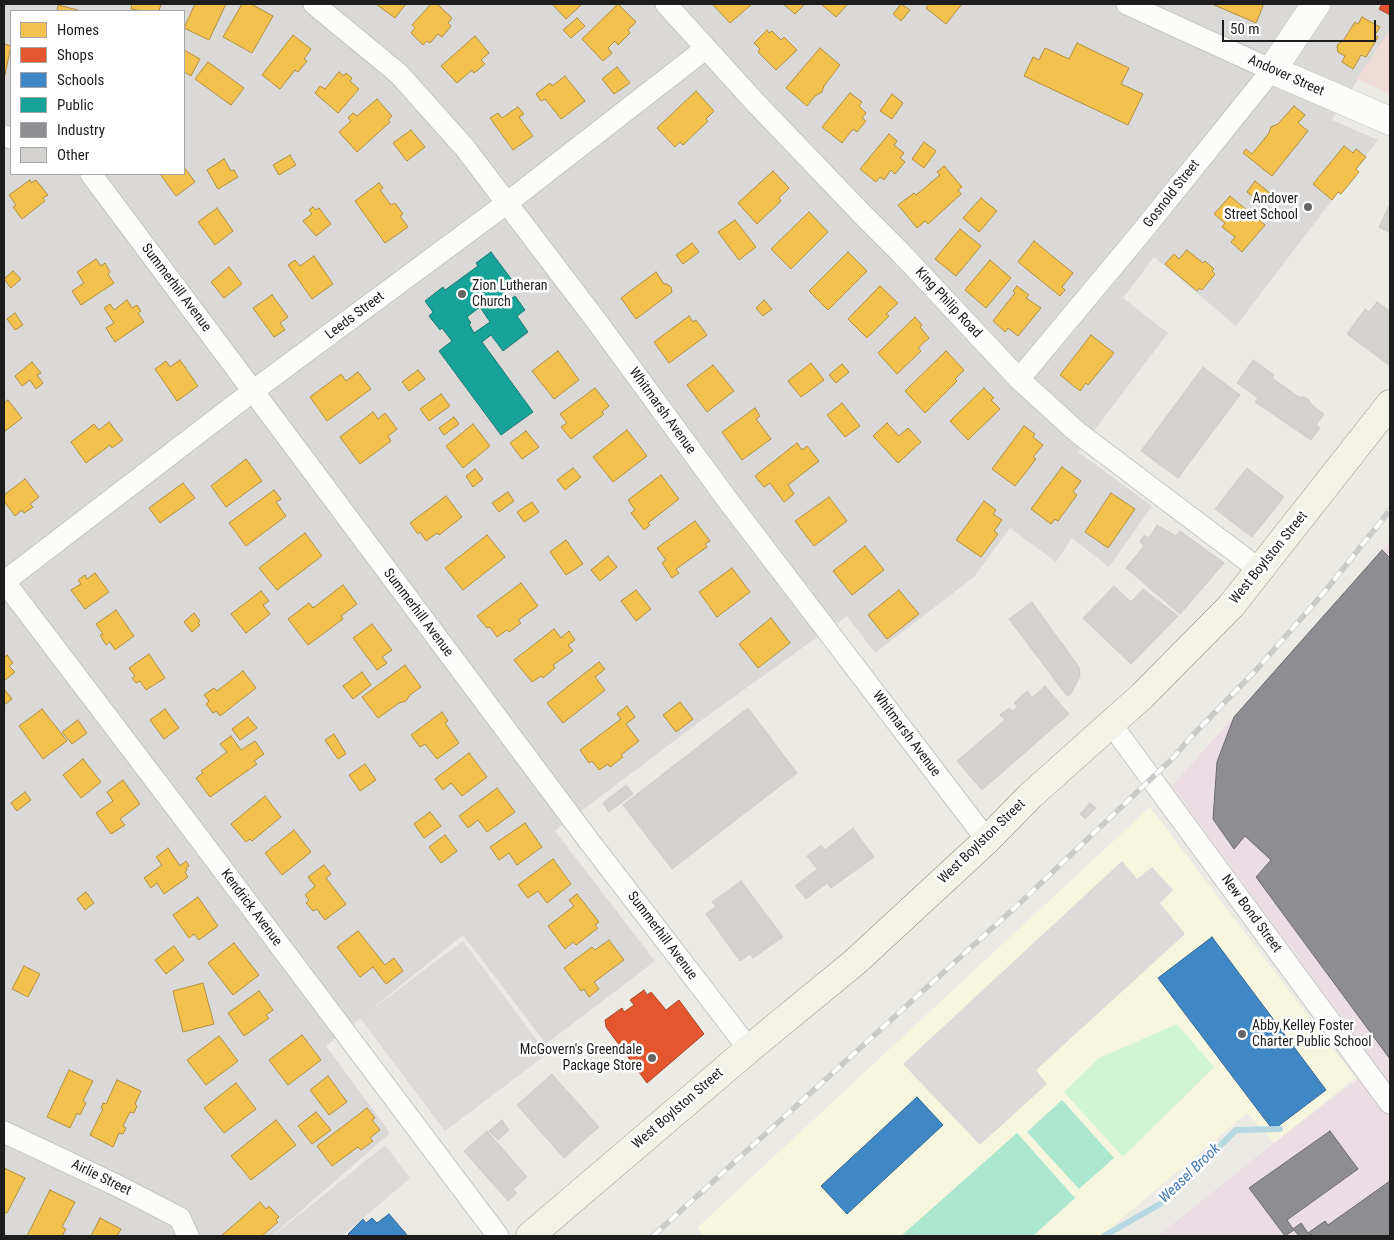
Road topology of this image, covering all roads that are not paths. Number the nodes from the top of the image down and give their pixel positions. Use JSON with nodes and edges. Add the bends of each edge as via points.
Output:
{"nodes":[{"id":1,"x":314,"y":4,"type":"edge"},
{"id":2,"x":666,"y":4,"type":"edge"},
{"id":3,"x":1127,"y":4,"type":"edge"},
{"id":4,"x":1316,"y":4,"type":"edge"},
{"id":5,"x":705,"y":49,"type":"junction"},
{"id":6,"x":1272,"y":70,"type":"junction"},
{"id":7,"x":1390,"y":121,"type":"edge"},
{"id":8,"x":92,"y":175,"type":"edge"},
{"id":9,"x":507,"y":203,"type":"junction"},
{"id":10,"x":1019,"y":379,"type":"junction"},
{"id":11,"x":253,"y":392,"type":"junction"},
{"id":12,"x":1390,"y":404,"type":"edge"},
{"id":13,"x":1260,"y":570,"type":"junction"},
{"id":14,"x":4,"y":582,"type":"edge"},
{"id":15,"x":1112,"y":724,"type":"junction"},
{"id":16,"x":987,"y":840,"type":"junction"},
{"id":17,"x":749,"y":1049,"type":"junction"},
{"id":18,"x":1390,"y":1103,"type":"edge"},
{"id":19,"x":4,"y":1132,"type":"edge"},
{"id":20,"x":188,"y":1236,"type":"edge"},
{"id":21,"x":498,"y":1236,"type":"edge"},
{"id":22,"x":530,"y":1236,"type":"edge"}],
"edges":[{"from":1,"to":9,"type":"street","name":"Whitmarsh Avenue","via":[[399,74],[465,148]]},
{"from":2,"to":5,"type":"street","name":"King Philip Road"},
{"from":3,"to":6,"type":"street","name":"Andover Street"},
{"from":4,"to":6,"type":"street","name":"Gosnold Street"},
{"from":5,"to":9,"type":"street","name":"Leeds Street"},
{"from":5,"to":10,"type":"street","name":"King Philip Road"},
{"from":6,"to":7,"type":"street","name":"Andover Street"},
{"from":6,"to":10,"type":"street","name":"Gosnold Street"},
{"from":8,"to":11,"type":"street","name":"Summerhill Avenue"},
{"from":9,"to":11,"type":"street","name":"Leeds Street"},
{"from":9,"to":16,"type":"street","name":"Whitmarsh Avenue","via":[[729,502]]},
{"from":10,"to":13,"type":"street","name":"King Philip Road","via":[[1077,432]]},
{"from":11,"to":14,"type":"street","name":"Leeds Street"},
{"from":11,"to":17,"type":"street","name":"Summerhill Avenue"},
{"from":12,"to":13,"type":"main road","name":"West Boylston Street"},
{"from":13,"to":15,"type":"main road","name":"West Boylston Street","via":[[1231,606]]},
{"from":14,"to":21,"type":"street","name":"Kendrick Avenue"},
{"from":15,"to":16,"type":"main road","name":"West Boylston Street","via":[[1030,796]]},
{"from":15,"to":18,"type":"street","name":"New Bond Street"},
{"from":16,"to":17,"type":"main road","name":"West Boylston Street","via":[[855,962]]},
{"from":17,"to":22,"type":"main road","name":"West Boylston Street"},
{"from":19,"to":20,"type":"street","name":"Airlie Street","via":[[180,1218]]}]}
